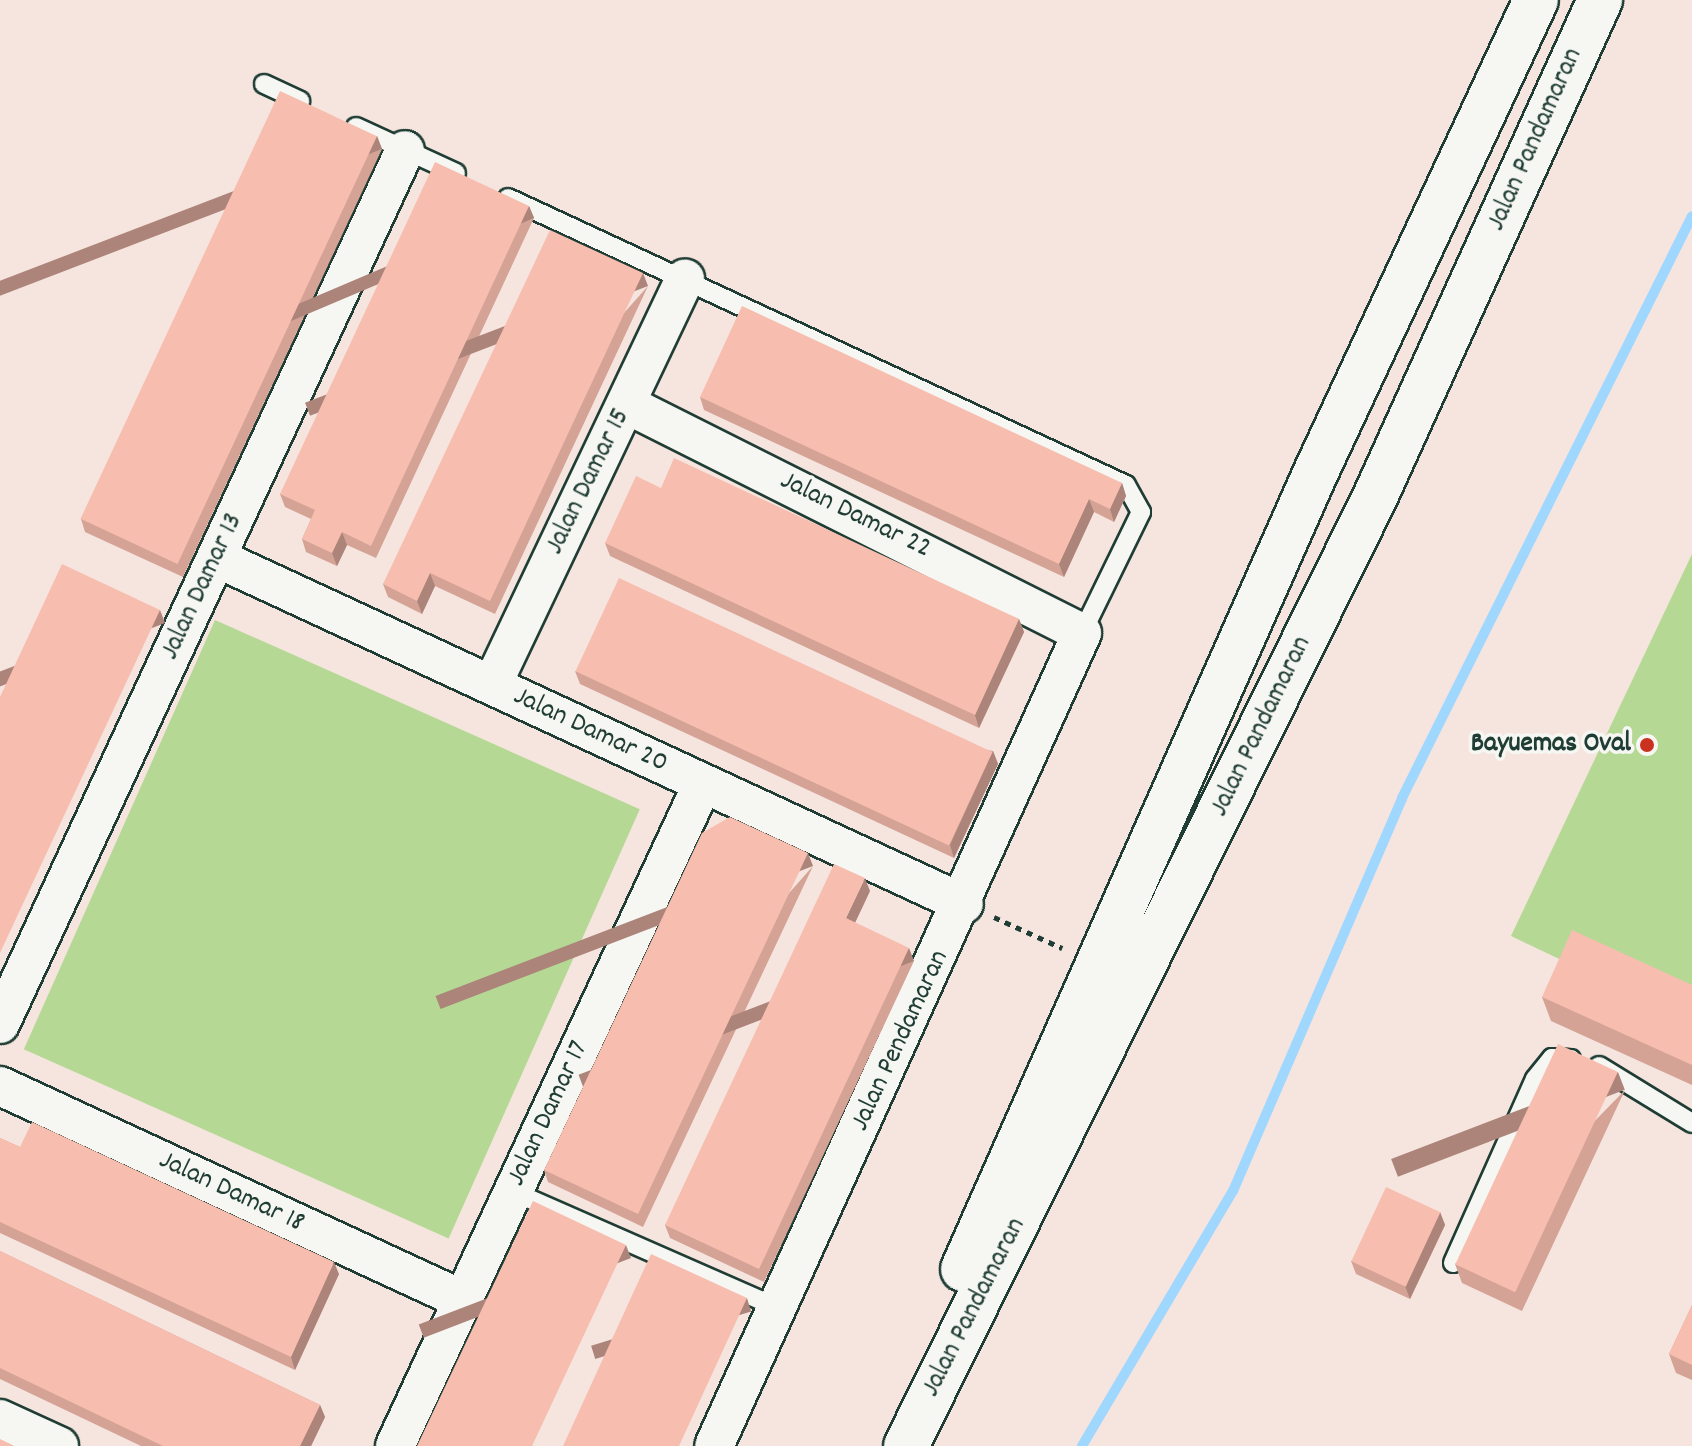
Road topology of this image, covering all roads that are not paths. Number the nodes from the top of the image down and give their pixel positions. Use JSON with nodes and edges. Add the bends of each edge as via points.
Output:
{"nodes":[{"id":1,"x":1600,"y":0,"type":"edge"},
{"id":2,"x":1524,"y":12,"type":"edge"},
{"id":3,"x":264,"y":84,"type":"dead end"},
{"id":4,"x":405,"y":150,"type":"junction"},
{"id":5,"x":685,"y":279,"type":"junction"},
{"id":6,"x":626,"y":404,"type":"junction"},
{"id":7,"x":217,"y":558,"type":"junction"},
{"id":8,"x":1082,"y":633,"type":"junction"},
{"id":9,"x":492,"y":685,"type":"junction"},
{"id":10,"x":703,"y":783,"type":"junction"},
{"id":11,"x":964,"y":904,"type":"junction"},
{"id":12,"x":0,"y":1024,"type":"edge"},
{"id":13,"x":0,"y":1086,"type":"edge"},
{"id":14,"x":1692,"y":1123,"type":"edge"},
{"id":15,"x":514,"y":1192,"type":"junction"},
{"id":16,"x":1453,"y":1263,"type":"edge"},
{"id":17,"x":463,"y":1300,"type":"junction"},
{"id":18,"x":778,"y":1308,"type":"junction"},
{"id":19,"x":0,"y":1419,"type":"edge"},
{"id":20,"x":59,"y":1446,"type":"edge"},
{"id":21,"x":395,"y":1446,"type":"edge"},
{"id":22,"x":714,"y":1446,"type":"edge"},
{"id":23,"x":884,"y":1446,"type":"edge"},
{"id":24,"x":906,"y":1446,"type":"edge"}],
"edges":[{"from":1,"to":24,"type":"main road","name":"Jalan Pandamaran","via":[[1375,497]]},
{"from":2,"to":23,"type":"main road","name":"Jalan Pandamaran"},
{"from":3,"to":4,"type":"lane"},
{"from":4,"to":5,"type":"lane"},
{"from":4,"to":7,"type":"street","name":"Jalan Damar 13"},
{"from":5,"to":6,"type":"street","name":"Jalan Damar 15"},
{"from":5,"to":8,"type":"lane","via":[[1126,485],[1140,498],[1141,512]]},
{"from":6,"to":8,"type":"street","name":"Jalan Damar 22"},
{"from":6,"to":9,"type":"street","name":"Jalan Damar 15"},
{"from":7,"to":9,"type":"street","name":"Jalan Damar 20"},
{"from":7,"to":12,"type":"street","name":"Jalan Damar 13"},
{"from":8,"to":11,"type":"street","name":"Jalan Pendamaran"},
{"from":9,"to":10,"type":"street","name":"Jalan Damar 20"},
{"from":10,"to":11,"type":"street","name":"Jalan Damar 20"},
{"from":10,"to":15,"type":"street","name":"Jalan Damar 17"},
{"from":11,"to":18,"type":"street","name":"Jalan Pendamaran"},
{"from":13,"to":17,"type":"street","name":"Jalan Damar 18"},
{"from":14,"to":16,"type":"lane","via":[[1586,1060],[1552,1058],[1535,1079]]},
{"from":15,"to":17,"type":"street","name":"Jalan Damar 17"},
{"from":15,"to":18,"type":"lane"},
{"from":17,"to":21,"type":"street","name":"Jalan Damar 17"},
{"from":18,"to":22,"type":"street","name":"Jalan Pendamaran"},
{"from":19,"to":20,"type":"street"}]}
